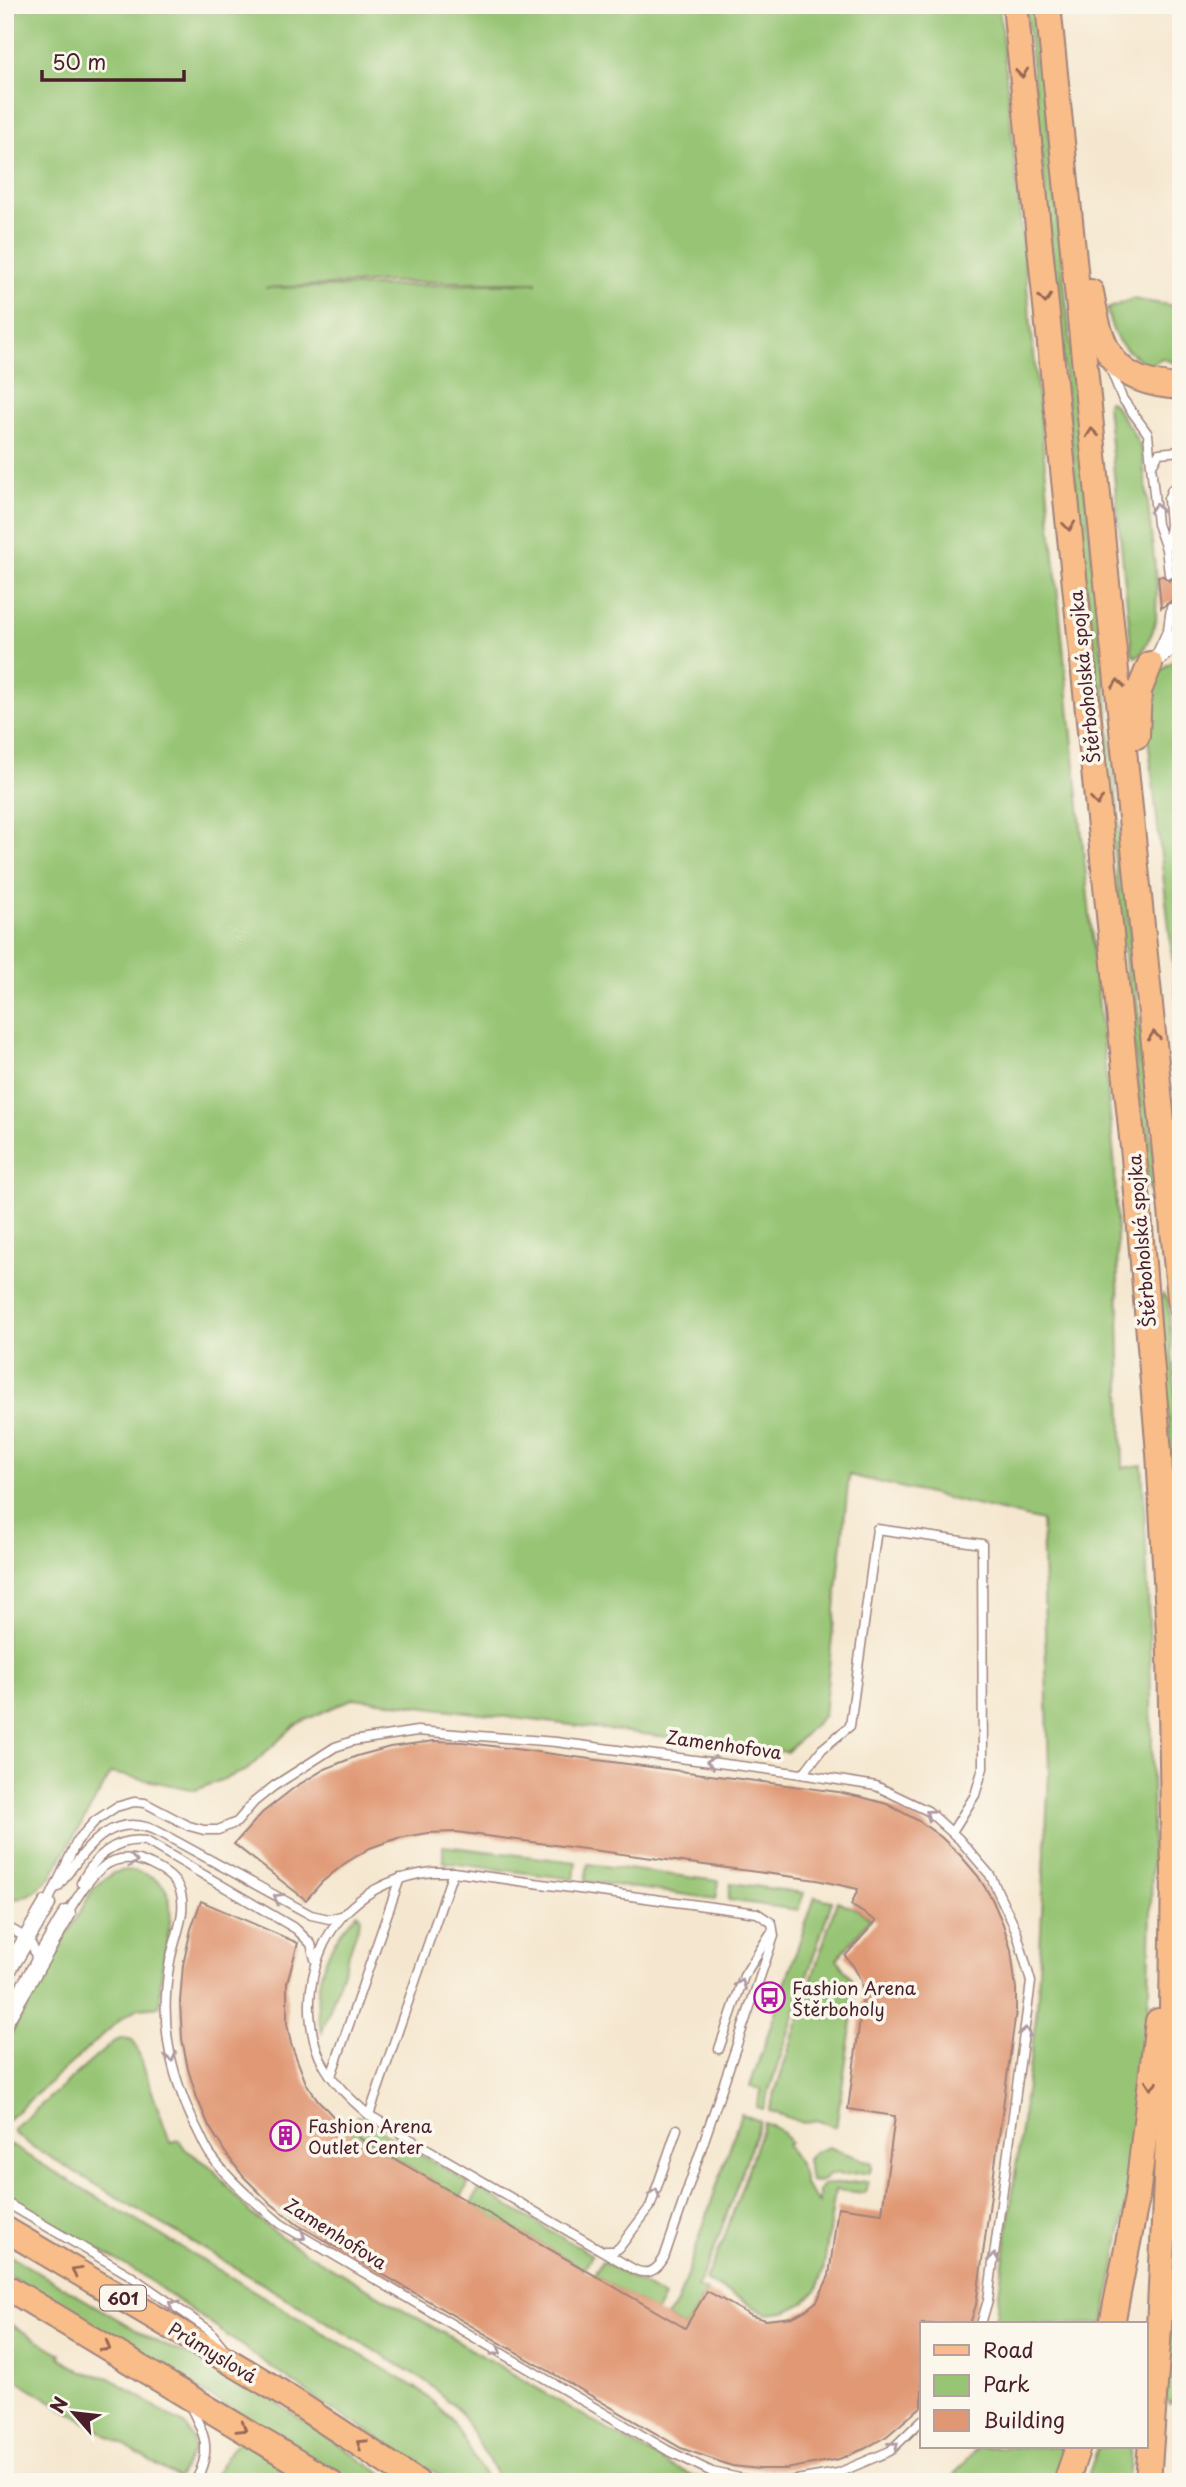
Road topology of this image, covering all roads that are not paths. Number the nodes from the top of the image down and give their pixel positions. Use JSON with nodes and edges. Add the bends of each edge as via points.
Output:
{"nodes":[{"id":1,"x":1015,"y":5,"type":"edge"},
{"id":2,"x":1048,"y":5,"type":"edge"},
{"id":3,"x":1062,"y":140,"type":"junction"},
{"id":4,"x":1105,"y":349,"type":"junction"},
{"id":5,"x":1181,"y":387,"type":"edge"},
{"id":6,"x":1181,"y":451,"type":"edge"},
{"id":7,"x":1152,"y":465,"type":"junction"},
{"id":8,"x":1179,"y":487,"type":"edge"},
{"id":9,"x":1166,"y":548,"type":"junction"},
{"id":10,"x":1169,"y":574,"type":"dead end"},
{"id":11,"x":1171,"y":608,"type":"dead end"},
{"id":12,"x":1181,"y":629,"type":"edge"},
{"id":13,"x":1163,"y":643,"type":"junction"},
{"id":14,"x":1181,"y":644,"type":"edge"},
{"id":15,"x":1150,"y":664,"type":"junction"},
{"id":16,"x":1145,"y":947,"type":"junction"},
{"id":17,"x":1181,"y":1308,"type":"edge"},
{"id":18,"x":803,"y":1774,"type":"junction"},
{"id":19,"x":951,"y":1832,"type":"junction"},
{"id":20,"x":1174,"y":1871,"type":"junction"},
{"id":21,"x":453,"y":1872,"type":"junction"},
{"id":22,"x":400,"y":1878,"type":"junction"},
{"id":23,"x":47,"y":1904,"type":"junction"},
{"id":24,"x":67,"y":1914,"type":"junction"},
{"id":25,"x":341,"y":1916,"type":"junction"},
{"id":26,"x":767,"y":1918,"type":"junction"},
{"id":27,"x":5,"y":1926,"type":"edge"},
{"id":28,"x":26,"y":1938,"type":"junction"},
{"id":29,"x":315,"y":1962,"type":"junction"},
{"id":30,"x":34,"y":1971,"type":"junction"},
{"id":31,"x":5,"y":1975,"type":"edge"},
{"id":32,"x":5,"y":2021,"type":"edge"},
{"id":33,"x":719,"y":2049,"type":"dead end"},
{"id":34,"x":331,"y":2076,"type":"junction"},
{"id":35,"x":369,"y":2115,"type":"junction"},
{"id":36,"x":677,"y":2129,"type":"dead end"},
{"id":37,"x":5,"y":2202,"type":"edge"},
{"id":38,"x":5,"y":2229,"type":"edge"},
{"id":39,"x":602,"y":2251,"type":"junction"},
{"id":40,"x":5,"y":2286,"type":"edge"},
{"id":41,"x":982,"y":2322,"type":"edge"},
{"id":42,"x":1112,"y":2322,"type":"edge"},
{"id":43,"x":241,"y":2368,"type":"junction"},
{"id":44,"x":184,"y":2393,"type":"junction"},
{"id":45,"x":920,"y":2422,"type":"edge"},
{"id":46,"x":1079,"y":2448,"type":"edge"},
{"id":47,"x":195,"y":2482,"type":"edge"},
{"id":48,"x":330,"y":2482,"type":"edge"},
{"id":49,"x":417,"y":2482,"type":"edge"},
{"id":50,"x":758,"y":2482,"type":"edge"},
{"id":51,"x":784,"y":2482,"type":"edge"},
{"id":52,"x":1066,"y":2482,"type":"edge"},
{"id":53,"x":1148,"y":2482,"type":"edge"}],
"edges":[{"from":1,"to":20,"type":"main road","name":"Štěrboholská spojka","one_way":true,"via":[[1135,1157],[1170,1652]]},
{"from":2,"to":3,"type":"main road","name":"Štěrboholská spojka"},
{"from":3,"to":4,"type":"main road"},
{"from":16,"to":3,"type":"main road","name":"Štěrboholská spojka","one_way":true},
{"from":4,"to":5,"type":"main road","via":[[1116,365],[1131,374],[1155,384]]},
{"from":4,"to":7,"type":"lane","via":[[1122,398],[1148,435]]},
{"from":6,"to":7,"type":"lane","via":[[1159,453]]},
{"from":9,"to":7,"type":"lane","one_way":true,"via":[[1157,524]]},
{"from":8,"to":9,"type":"lane","via":[[1168,495]]},
{"from":9,"to":10,"type":"lane"},
{"from":11,"to":13,"type":"lane"},
{"from":12,"to":13,"type":"lane"},
{"from":13,"to":15,"type":"lane"},
{"from":14,"to":15,"type":"street"},
{"from":15,"to":16,"type":"main road","via":[[1137,706]]},
{"from":17,"to":16,"type":"main road","name":"Štěrboholská spojka","one_way":true},
{"from":19,"to":18,"type":"lane","name":"Zamenhofova","one_way":true,"via":[[928,1811],[876,1786]]},
{"from":18,"to":19,"type":"lane","via":[[822,1749],[850,1726],[877,1529],[982,1544],[984,1768],[975,1795]]},
{"from":18,"to":23,"type":"lane","name":"Zamenhofova","one_way":true,"via":[[514,1738],[417,1731],[353,1741],[288,1775],[237,1822],[218,1830],[197,1828],[145,1803],[116,1807],[77,1841]]},
{"from":41,"to":19,"type":"lane","name":"Zamenhofova","one_way":true,"via":[[1031,1982],[1016,1930],[990,1875]]},
{"from":20,"to":42,"type":"main road","one_way":true,"via":[[1141,2173]]},
{"from":20,"to":53,"type":"main road","name":"Štěrboholská spojka","via":[[1170,2122]]},
{"from":21,"to":22,"type":"lane"},
{"from":21,"to":26,"type":"lane"},
{"from":21,"to":35,"type":"lane"},
{"from":22,"to":25,"type":"lane","via":[[377,1888]]},
{"from":22,"to":34,"type":"lane"},
{"from":25,"to":23,"type":"lane","name":"Zamenhofova","one_way":true,"via":[[311,1916],[156,1830],[131,1824],[110,1830],[89,1847]]},
{"from":23,"to":28,"type":"street","name":"Zamenhofova"},
{"from":24,"to":29,"type":"lane","name":"Zamenhofova","via":[[101,1854],[125,1841],[146,1841],[296,1929],[310,1944]]},
{"from":24,"to":30,"type":"street","name":"Zamenhofova"},
{"from":24,"to":50,"type":"lane","name":"Zamenhofova","one_way":true,"via":[[98,1869],[122,1859],[161,1870],[179,1887],[182,1909],[167,1983],[166,2038],[182,2096],[208,2152],[281,2224],[667,2450],[712,2472]]},
{"from":25,"to":29,"type":"lane"},
{"from":33,"to":26,"type":"lane","one_way":true,"via":[[744,1976],[769,1935]]},
{"from":26,"to":39,"type":"lane","via":[[774,1936],[664,2258],[653,2271],[640,2272]]},
{"from":27,"to":28,"type":"lane"},
{"from":28,"to":30,"type":"lane","via":[[36,1951]]},
{"from":28,"to":31,"type":"street","name":"Zamenhofova"},
{"from":29,"to":34,"type":"lane","via":[[310,2012],[316,2044]]},
{"from":30,"to":32,"type":"street","name":"Zamenhofova"},
{"from":34,"to":35,"type":"lane"},
{"from":35,"to":39,"type":"lane"},
{"from":39,"to":36,"type":"lane","one_way":true,"via":[[619,2248],[646,2215]]},
{"from":43,"to":37,"type":"lane","one_way":true,"via":[[209,2330],[128,2274]]},
{"from":43,"to":38,"type":"main road","name":"Průmyslová","number":"601","one_way":true},
{"from":40,"to":44,"type":"main road","one_way":true},
{"from":49,"to":43,"type":"main road","name":"Průmyslová","number":"601","one_way":true},
{"from":44,"to":47,"type":"lane","via":[[205,2438],[205,2459]]},
{"from":44,"to":48,"type":"main road","one_way":true},
{"from":51,"to":45,"type":"lane","one_way":true,"via":[[838,2473],[890,2451]]},
{"from":46,"to":52,"type":"main road"}]}
